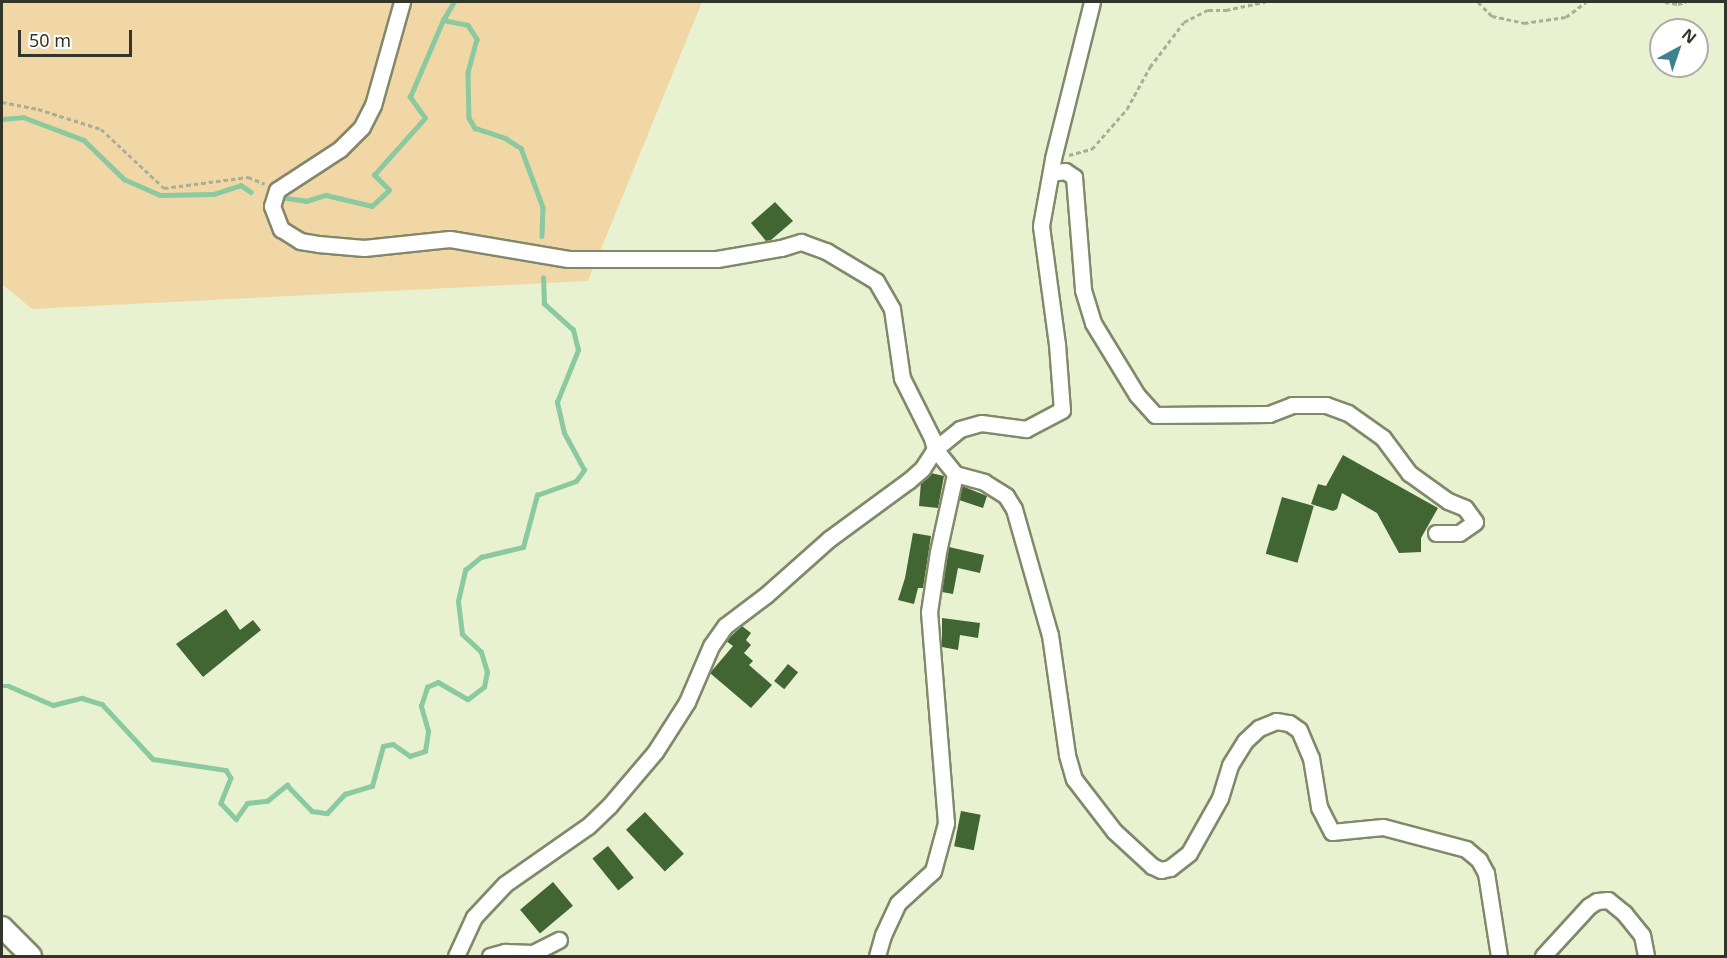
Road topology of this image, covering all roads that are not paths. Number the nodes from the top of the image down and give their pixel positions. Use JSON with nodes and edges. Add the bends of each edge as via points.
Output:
{"nodes":[{"id":1,"x":402,"y":2,"type":"edge"},
{"id":2,"x":1092,"y":2,"type":"edge"},
{"id":3,"x":1052,"y":166,"type":"junction"},
{"id":4,"x":935,"y":449,"type":"junction"},
{"id":5,"x":955,"y":474,"type":"junction"},
{"id":6,"x":1436,"y":533,"type":"dead end"},
{"id":7,"x":2,"y":927,"type":"edge"},
{"id":8,"x":559,"y":940,"type":"dead end"},
{"id":9,"x":32,"y":957,"type":"edge"},
{"id":10,"x":456,"y":957,"type":"edge"},
{"id":11,"x":490,"y":957,"type":"edge"},
{"id":12,"x":877,"y":957,"type":"edge"},
{"id":13,"x":1499,"y":957,"type":"edge"},
{"id":14,"x":1543,"y":957,"type":"edge"},
{"id":15,"x":1646,"y":957,"type":"edge"}],
"edges":[{"from":1,"to":4,"type":"street","via":[[373,105],[362,127],[340,149],[277,190],[272,206],[281,229],[300,241],[318,244],[364,248],[450,239],[568,260],[717,260],[801,242],[826,251],[876,281],[892,309],[902,378]]},
{"from":2,"to":3,"type":"street"},
{"from":3,"to":4,"type":"street","via":[[1041,226],[1062,410],[1026,429],[981,423],[960,429]]},
{"from":3,"to":6,"type":"street","via":[[1074,177],[1082,280],[1093,322],[1137,394],[1155,415],[1269,414],[1292,405],[1326,405],[1348,413],[1383,438],[1409,473],[1448,501],[1465,508],[1475,522],[1459,533]]},
{"from":4,"to":5,"type":"street"},
{"from":4,"to":10,"type":"street","via":[[908,481],[725,626],[711,646],[687,702],[655,752],[588,825],[505,885],[474,917]]},
{"from":5,"to":12,"type":"street","via":[[929,612],[946,823],[933,871],[898,903]]},
{"from":5,"to":13,"type":"street","via":[[984,482],[1006,496],[1014,509],[1050,635],[1074,779],[1114,831],[1152,866],[1170,868],[1189,853],[1220,798],[1230,765],[1245,741],[1258,728],[1276,721],[1288,723],[1299,730],[1311,758],[1319,807],[1332,832],[1383,827],[1466,849],[1479,860],[1486,873]]},
{"from":7,"to":9,"type":"street"},
{"from":8,"to":11,"type":"street","via":[[533,953],[505,952]]},
{"from":14,"to":15,"type":"street","via":[[1589,906],[1608,900],[1642,936]]}]}
